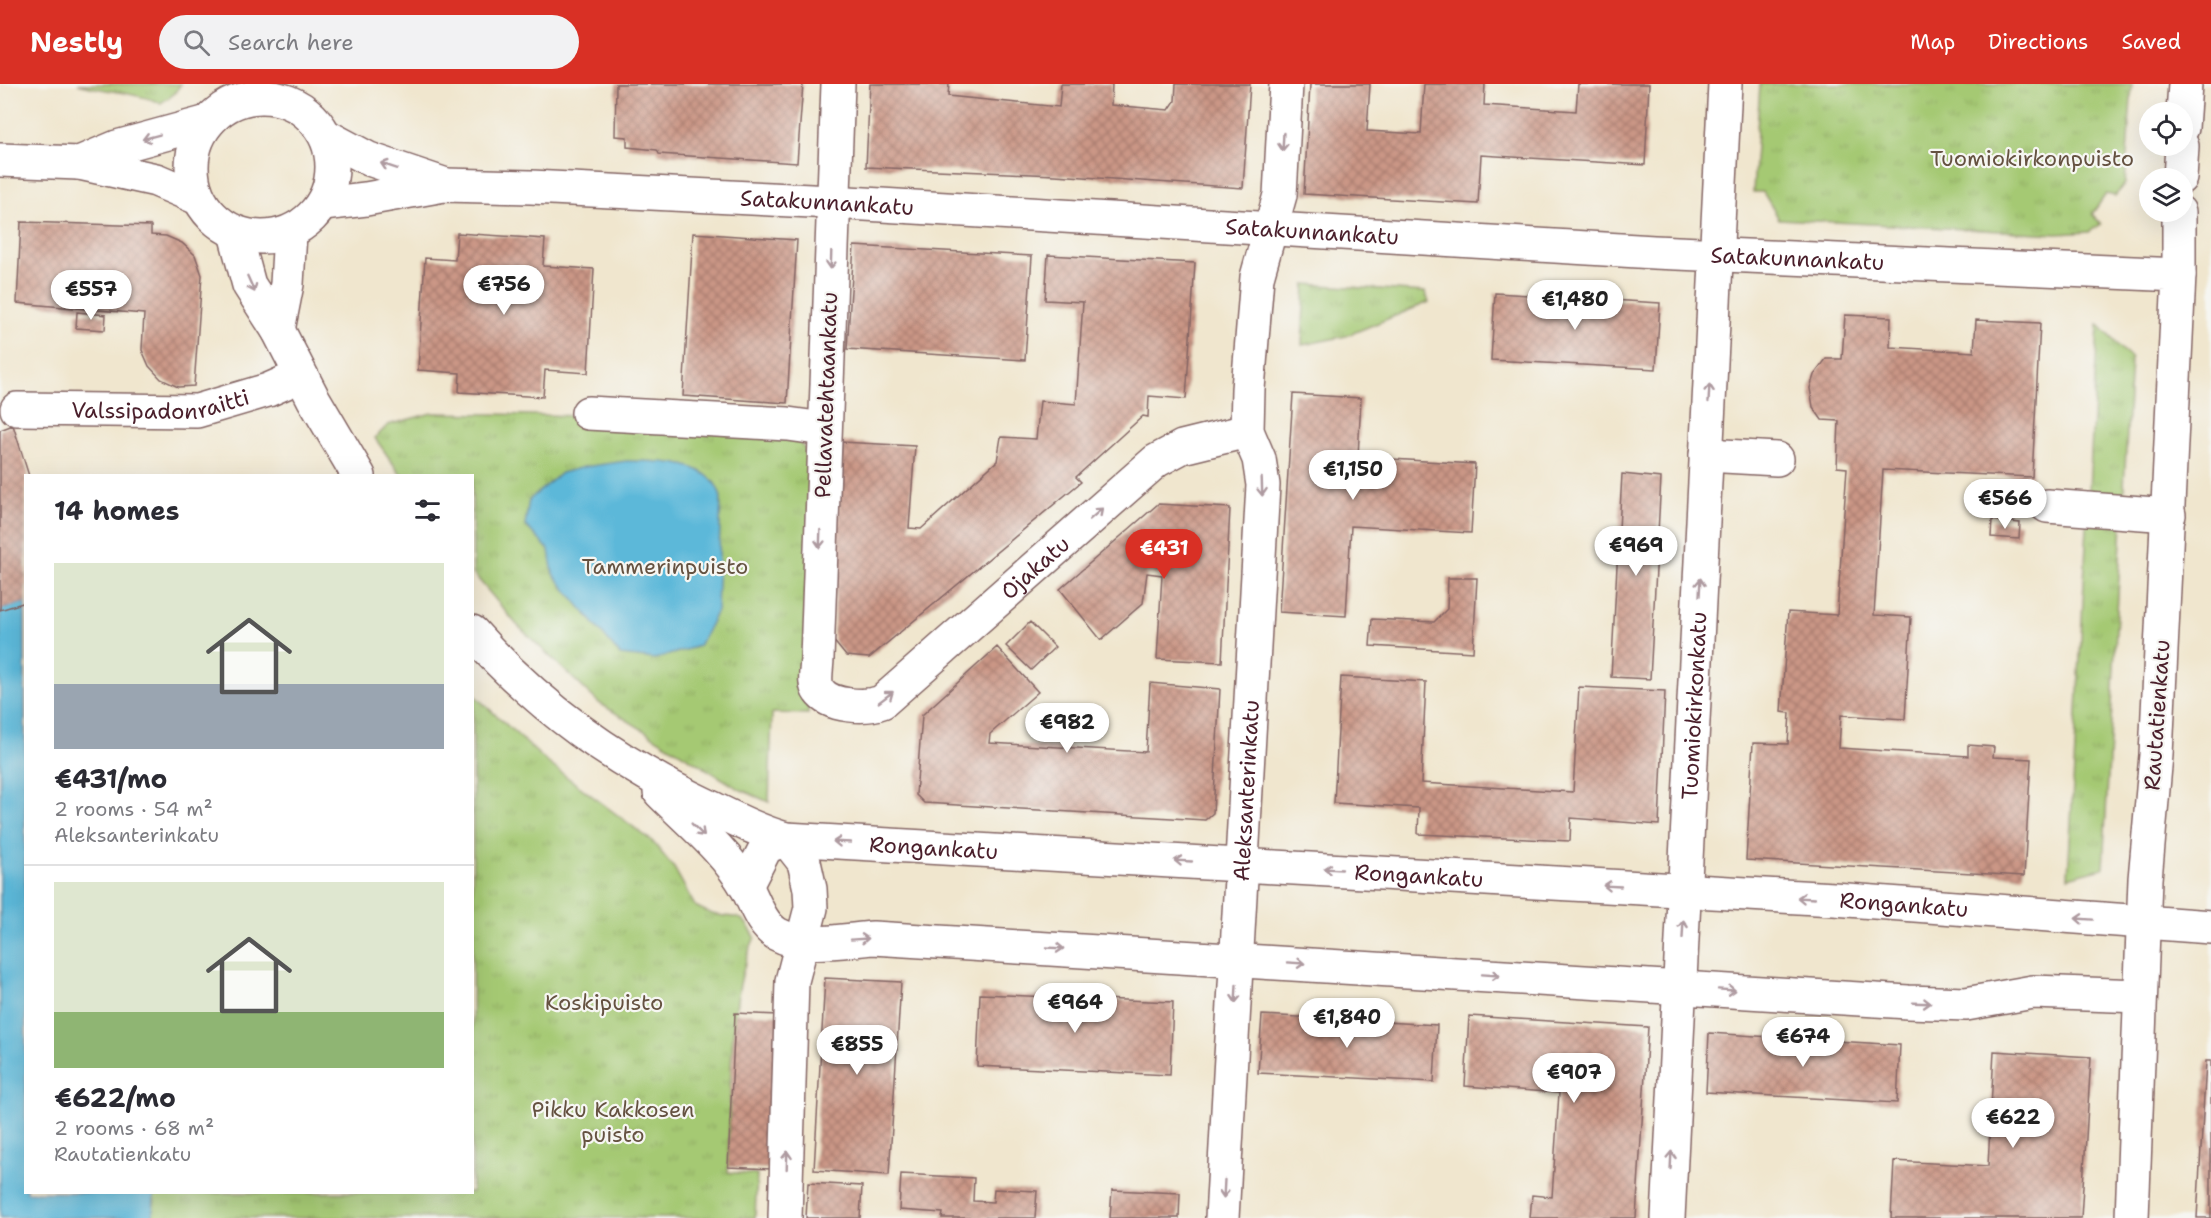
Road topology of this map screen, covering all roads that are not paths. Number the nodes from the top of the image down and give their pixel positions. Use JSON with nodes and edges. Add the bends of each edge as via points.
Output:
{"nodes":[{"id":1,"x":301,"y":84,"type":"edge"},
{"id":2,"x":838,"y":84,"type":"edge"},
{"id":3,"x":1286,"y":84,"type":"edge"},
{"id":4,"x":1725,"y":84,"type":"edge"},
{"id":5,"x":2185,"y":84,"type":"edge"},
{"id":6,"x":242,"y":92,"type":"edge"},
{"id":7,"x":2184,"y":102,"type":"edge"},
{"id":8,"x":208,"y":122,"type":"junction"},
{"id":9,"x":319,"y":127,"type":"junction"},
{"id":10,"x":0,"y":160,"type":"edge"},
{"id":11,"x":79,"y":163,"type":"junction"},
{"id":12,"x":444,"y":185,"type":"junction"},
{"id":13,"x":198,"y":198,"type":"junction"},
{"id":14,"x":832,"y":202,"type":"junction"},
{"id":15,"x":324,"y":204,"type":"junction"},
{"id":16,"x":2179,"y":222,"type":"edge"},
{"id":17,"x":1271,"y":228,"type":"junction"},
{"id":18,"x":235,"y":233,"type":"junction"},
{"id":19,"x":290,"y":233,"type":"junction"},
{"id":20,"x":1717,"y":255,"type":"junction"},
{"id":21,"x":2179,"y":275,"type":"junction"},
{"id":22,"x":278,"y":330,"type":"junction"},
{"id":23,"x":300,"y":376,"type":"junction"},
{"id":24,"x":17,"y":409,"type":"dead end"},
{"id":25,"x":588,"y":413,"type":"dead end"},
{"id":26,"x":824,"y":429,"type":"junction"},
{"id":27,"x":1246,"y":431,"type":"junction"},
{"id":28,"x":1706,"y":455,"type":"junction"},
{"id":29,"x":1777,"y":459,"type":"dead end"},
{"id":30,"x":358,"y":474,"type":"edge"},
{"id":31,"x":2047,"y":506,"type":"dead end"},
{"id":32,"x":2169,"y":515,"type":"junction"},
{"id":33,"x":474,"y":634,"type":"edge"},
{"id":34,"x":830,"y":700,"type":"joint"},
{"id":35,"x":641,"y":773,"type":"junction"},
{"id":36,"x":786,"y":839,"type":"junction"},
{"id":37,"x":1242,"y":864,"type":"junction"},
{"id":38,"x":746,"y":886,"type":"junction"},
{"id":39,"x":1685,"y":890,"type":"junction"},
{"id":40,"x":2143,"y":923,"type":"junction"},
{"id":41,"x":2211,"y":927,"type":"edge"},
{"id":42,"x":799,"y":953,"type":"junction"},
{"id":43,"x":1238,"y":959,"type":"junction"},
{"id":44,"x":1679,"y":987,"type":"junction"},
{"id":45,"x":2140,"y":996,"type":"junction"},
{"id":46,"x":785,"y":1218,"type":"edge"},
{"id":47,"x":1222,"y":1218,"type":"edge"},
{"id":48,"x":1668,"y":1218,"type":"edge"},
{"id":49,"x":2132,"y":1218,"type":"edge"}],
"edges":[{"from":1,"to":9,"type":"street"},
{"from":2,"to":14,"type":"street","name":"Pellavatehtaankatu"},
{"from":3,"to":17,"type":"street","name":"Aleksanterinkatu","one_way":true,"via":[[1280,195]]},
{"from":4,"to":20,"type":"street","name":"Tuomiokirkonkatu"},
{"from":5,"to":7,"type":"street"},
{"from":6,"to":8,"type":"street"},
{"from":6,"to":9,"type":"street","via":[[296,105]]},
{"from":8,"to":11,"type":"street","one_way":true,"via":[[117,147]]},
{"from":8,"to":13,"type":"street","via":[[197,139],[192,158]]},
{"from":12,"to":9,"type":"street","name":"Satakunnankatu","one_way":true,"via":[[369,159]]},
{"from":9,"to":15,"type":"street","via":[[333,158],[332,182]]},
{"from":10,"to":11,"type":"street"},
{"from":11,"to":13,"type":"street","via":[[156,180]]},
{"from":12,"to":14,"type":"street","name":"Satakunnankatu"},
{"from":12,"to":15,"type":"street","name":"Satakunnankatu"},
{"from":13,"to":18,"type":"street","via":[[207,212]]},
{"from":14,"to":17,"type":"street","name":"Satakunnankatu"},
{"from":14,"to":26,"type":"street","name":"Pellavatehtaankatu","one_way":true},
{"from":15,"to":19,"type":"street","via":[[309,221]]},
{"from":16,"to":21,"type":"street","name":"Rautatienkatu"},
{"from":17,"to":20,"type":"street","name":"Satakunnankatu"},
{"from":17,"to":27,"type":"street","name":"Aleksanterinkatu","via":[[1257,278]]},
{"from":18,"to":19,"type":"street","via":[[262,238]]},
{"from":18,"to":22,"type":"street","one_way":true,"via":[[249,285]]},
{"from":19,"to":22,"type":"street","via":[[287,284]]},
{"from":20,"to":21,"type":"street","name":"Satakunnankatu"},
{"from":28,"to":20,"type":"street","name":"Tuomiokirkonkatu","one_way":true},
{"from":21,"to":32,"type":"street","name":"Rautatienkatu"},
{"from":22,"to":23,"type":"street"},
{"from":23,"to":24,"type":"street","name":"Valssipadonraitti","via":[[197,411]]},
{"from":23,"to":30,"type":"street"},
{"from":25,"to":26,"type":"street"},
{"from":26,"to":34,"type":"street","name":"Pellavatehtaankatu","one_way":true,"via":[[816,685]]},
{"from":34,"to":27,"type":"street","name":"Ojakatu","one_way":true,"via":[[872,705],[882,702],[1156,461],[1182,447]]},
{"from":27,"to":37,"type":"street","name":"Aleksanterinkatu","one_way":true,"via":[[1258,459],[1263,485]]},
{"from":28,"to":29,"type":"street"},
{"from":39,"to":28,"type":"street","name":"Tuomiokirkonkatu","one_way":true},
{"from":31,"to":32,"type":"street"},
{"from":32,"to":40,"type":"street","name":"Rautatienkatu"},
{"from":33,"to":35,"type":"street","name":"Rongankatu","via":[[566,721]]},
{"from":35,"to":36,"type":"street","name":"Rongankatu","via":[[762,832]]},
{"from":35,"to":38,"type":"street","name":"Rongankatu","one_way":true,"via":[[719,851]]},
{"from":37,"to":36,"type":"street","name":"Rongankatu","one_way":true},
{"from":36,"to":38,"type":"street","via":[[766,847]]},
{"from":36,"to":42,"type":"street","via":[[804,862],[810,889],[808,925]]},
{"from":39,"to":37,"type":"street","name":"Rongankatu","one_way":true},
{"from":37,"to":43,"type":"street","name":"Aleksanterinkatu"},
{"from":38,"to":42,"type":"street","name":"Rongankatu","via":[[763,920]]},
{"from":40,"to":39,"type":"street","name":"Rongankatu","one_way":true},
{"from":44,"to":39,"type":"street","name":"Tuomiokirkonkatu","one_way":true},
{"from":40,"to":41,"type":"street","name":"Rongankatu"},
{"from":40,"to":45,"type":"street","name":"Rautatienkatu"},
{"from":42,"to":43,"type":"street","name":"Rongankatu","one_way":true,"via":[[873,938]]},
{"from":46,"to":42,"type":"street","one_way":true,"via":[[792,981]]},
{"from":43,"to":44,"type":"street","name":"Rongankatu","one_way":true},
{"from":43,"to":47,"type":"street","name":"Aleksanterinkatu","one_way":true},
{"from":44,"to":45,"type":"street","name":"Rongankatu","one_way":true,"via":[[1966,1004],[2033,992]]},
{"from":48,"to":44,"type":"street","name":"Tuomiokirkonkatu","one_way":true},
{"from":45,"to":49,"type":"street","name":"Rautatienkatu"}]}
